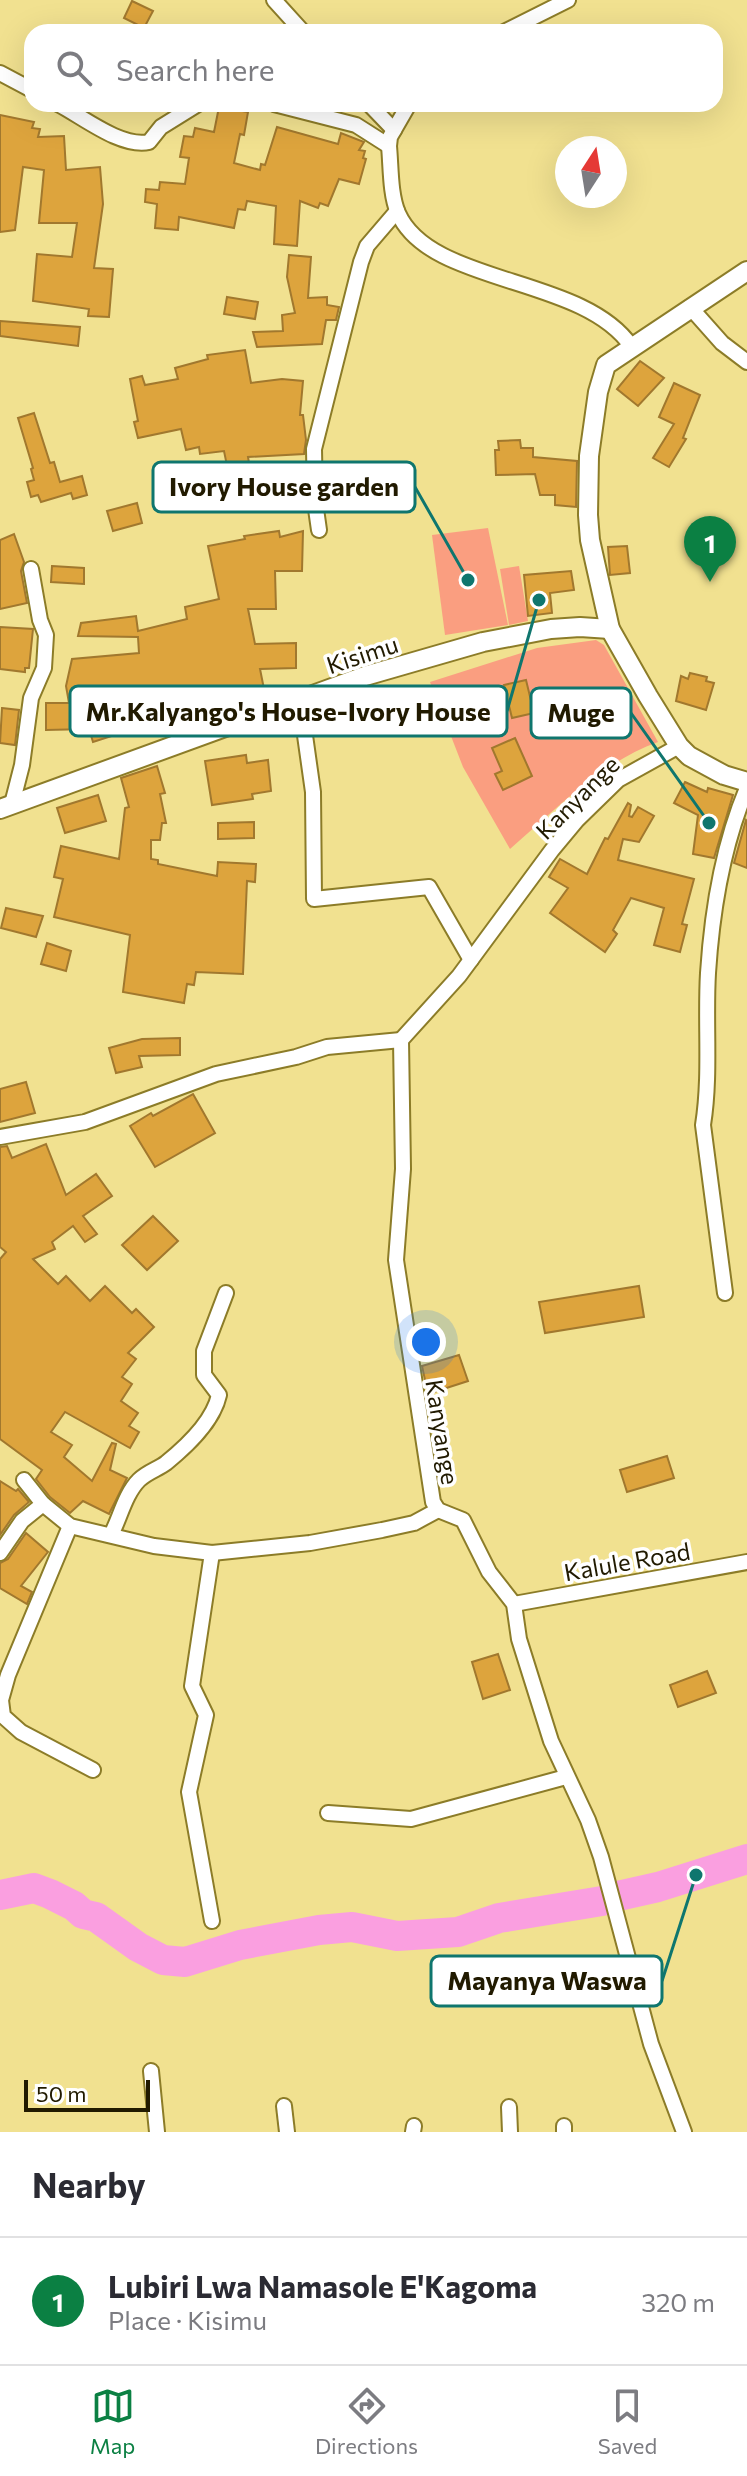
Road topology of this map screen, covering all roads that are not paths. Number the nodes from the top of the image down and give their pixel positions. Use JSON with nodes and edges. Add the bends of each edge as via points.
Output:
{"nodes":[{"id":1,"x":274,"y":0,"type":"edge"},
{"id":2,"x":568,"y":0,"type":"edge"},
{"id":3,"x":296,"y":24,"type":"edge"},
{"id":4,"x":520,"y":24,"type":"edge"},
{"id":5,"x":0,"y":73,"type":"edge"},
{"id":6,"x":24,"y":86,"type":"edge"},
{"id":7,"x":72,"y":112,"type":"edge"},
{"id":8,"x":185,"y":112,"type":"edge"},
{"id":9,"x":305,"y":112,"type":"edge"},
{"id":10,"x":377,"y":112,"type":"edge"},
{"id":11,"x":404,"y":112,"type":"edge"},
{"id":12,"x":394,"y":130,"type":"junction"},
{"id":13,"x":389,"y":146,"type":"junction"},
{"id":14,"x":397,"y":211,"type":"junction"},
{"id":15,"x":747,"y":271,"type":"edge"},
{"id":16,"x":690,"y":307,"type":"junction"},
{"id":17,"x":631,"y":346,"type":"junction"},
{"id":18,"x":747,"y":362,"type":"edge"},
{"id":19,"x":319,"y":530,"type":"dead end"},
{"id":20,"x":31,"y":569,"type":"dead end"},
{"id":21,"x":610,"y":629,"type":"junction"},
{"id":22,"x":300,"y":700,"type":"junction"},
{"id":23,"x":679,"y":746,"type":"junction"},
{"id":24,"x":747,"y":785,"type":"edge"},
{"id":25,"x":6,"y":806,"type":"edge"},
{"id":26,"x":471,"y":960,"type":"junction"},
{"id":27,"x":401,"y":1040,"type":"junction"},
{"id":28,"x":0,"y":1137,"type":"edge"},
{"id":29,"x":226,"y":1293,"type":"dead end"},
{"id":30,"x":725,"y":1293,"type":"dead end"},
{"id":31,"x":24,"y":1480,"type":"dead end"},
{"id":32,"x":43,"y":1504,"type":"junction"},
{"id":33,"x":438,"y":1510,"type":"junction"},
{"id":34,"x":70,"y":1526,"type":"junction"},
{"id":35,"x":111,"y":1535,"type":"junction"},
{"id":36,"x":0,"y":1553,"type":"edge"},
{"id":37,"x":212,"y":1553,"type":"junction"},
{"id":38,"x":747,"y":1562,"type":"edge"},
{"id":39,"x":514,"y":1604,"type":"junction"},
{"id":40,"x":0,"y":1700,"type":"edge"},
{"id":41,"x":93,"y":1770,"type":"dead end"},
{"id":42,"x":566,"y":1777,"type":"junction"},
{"id":43,"x":328,"y":1813,"type":"dead end"},
{"id":44,"x":212,"y":1921,"type":"dead end"},
{"id":45,"x":151,"y":2071,"type":"dead end"},
{"id":46,"x":284,"y":2106,"type":"dead end"},
{"id":47,"x":509,"y":2107,"type":"dead end"},
{"id":48,"x":157,"y":2132,"type":"edge"},
{"id":49,"x":287,"y":2132,"type":"edge"},
{"id":50,"x":510,"y":2132,"type":"edge"},
{"id":51,"x":684,"y":2132,"type":"edge"}],
"edges":[{"from":1,"to":3,"type":"street"},
{"from":2,"to":4,"type":"street"},
{"from":5,"to":6,"type":"street"},
{"from":7,"to":8,"type":"street","via":[[138,144],[149,142]]},
{"from":9,"to":13,"type":"street","via":[[356,125]]},
{"from":10,"to":12,"type":"street"},
{"from":11,"to":12,"type":"street"},
{"from":12,"to":13,"type":"street"},
{"from":13,"to":14,"type":"street"},
{"from":14,"to":17,"type":"street","via":[[409,231],[449,258],[593,312],[619,329]]},
{"from":14,"to":19,"type":"street","via":[[367,246],[361,262],[314,449]]},
{"from":15,"to":16,"type":"street"},
{"from":16,"to":17,"type":"street"},
{"from":16,"to":18,"type":"street"},
{"from":17,"to":21,"type":"street","via":[[603,372],[589,456],[590,540]]},
{"from":20,"to":25,"type":"street","via":[[46,635],[44,668],[31,698],[22,765]]},
{"from":21,"to":22,"type":"street","name":"Kisimu","via":[[551,629],[483,642]]},
{"from":21,"to":23,"type":"street"},
{"from":22,"to":25,"type":"street","name":"Kisimu"},
{"from":22,"to":26,"type":"street","via":[[313,792],[314,899],[429,887]]},
{"from":23,"to":24,"type":"street","via":[[704,765]]},
{"from":23,"to":26,"type":"street","name":"Kanyange","via":[[618,780],[577,820]]},
{"from":24,"to":30,"type":"street","via":[[717,899],[708,972],[703,1125]]},
{"from":26,"to":27,"type":"street","name":"Kanyange"},
{"from":27,"to":28,"type":"street","via":[[327,1047],[216,1074],[85,1122]]},
{"from":27,"to":33,"type":"street","name":"Kanyange","via":[[403,1169],[396,1260]]},
{"from":29,"to":35,"type":"street","via":[[204,1351],[204,1375],[219,1395],[217,1405],[204,1427],[177,1453],[139,1480]]},
{"from":31,"to":32,"type":"street"},
{"from":32,"to":34,"type":"street"},
{"from":32,"to":36,"type":"street","via":[[22,1521]]},
{"from":33,"to":37,"type":"street","via":[[414,1523],[382,1530]]},
{"from":33,"to":39,"type":"street","name":"Kanyange","via":[[463,1520],[489,1572]]},
{"from":34,"to":35,"type":"street"},
{"from":34,"to":40,"type":"street"},
{"from":35,"to":37,"type":"street"},
{"from":37,"to":44,"type":"street","via":[[192,1686],[206,1715],[189,1792]]},
{"from":38,"to":39,"type":"street","name":"Kalule Road"},
{"from":39,"to":42,"type":"street","name":"Kanyange","via":[[519,1639]]},
{"from":40,"to":41,"type":"street","via":[[3,1716],[21,1732]]},
{"from":42,"to":43,"type":"street","via":[[411,1819]]},
{"from":42,"to":51,"type":"street","name":"Kanyange","via":[[601,1857],[651,2044]]},
{"from":45,"to":48,"type":"street"},
{"from":46,"to":49,"type":"street"},
{"from":47,"to":50,"type":"street"}]}
